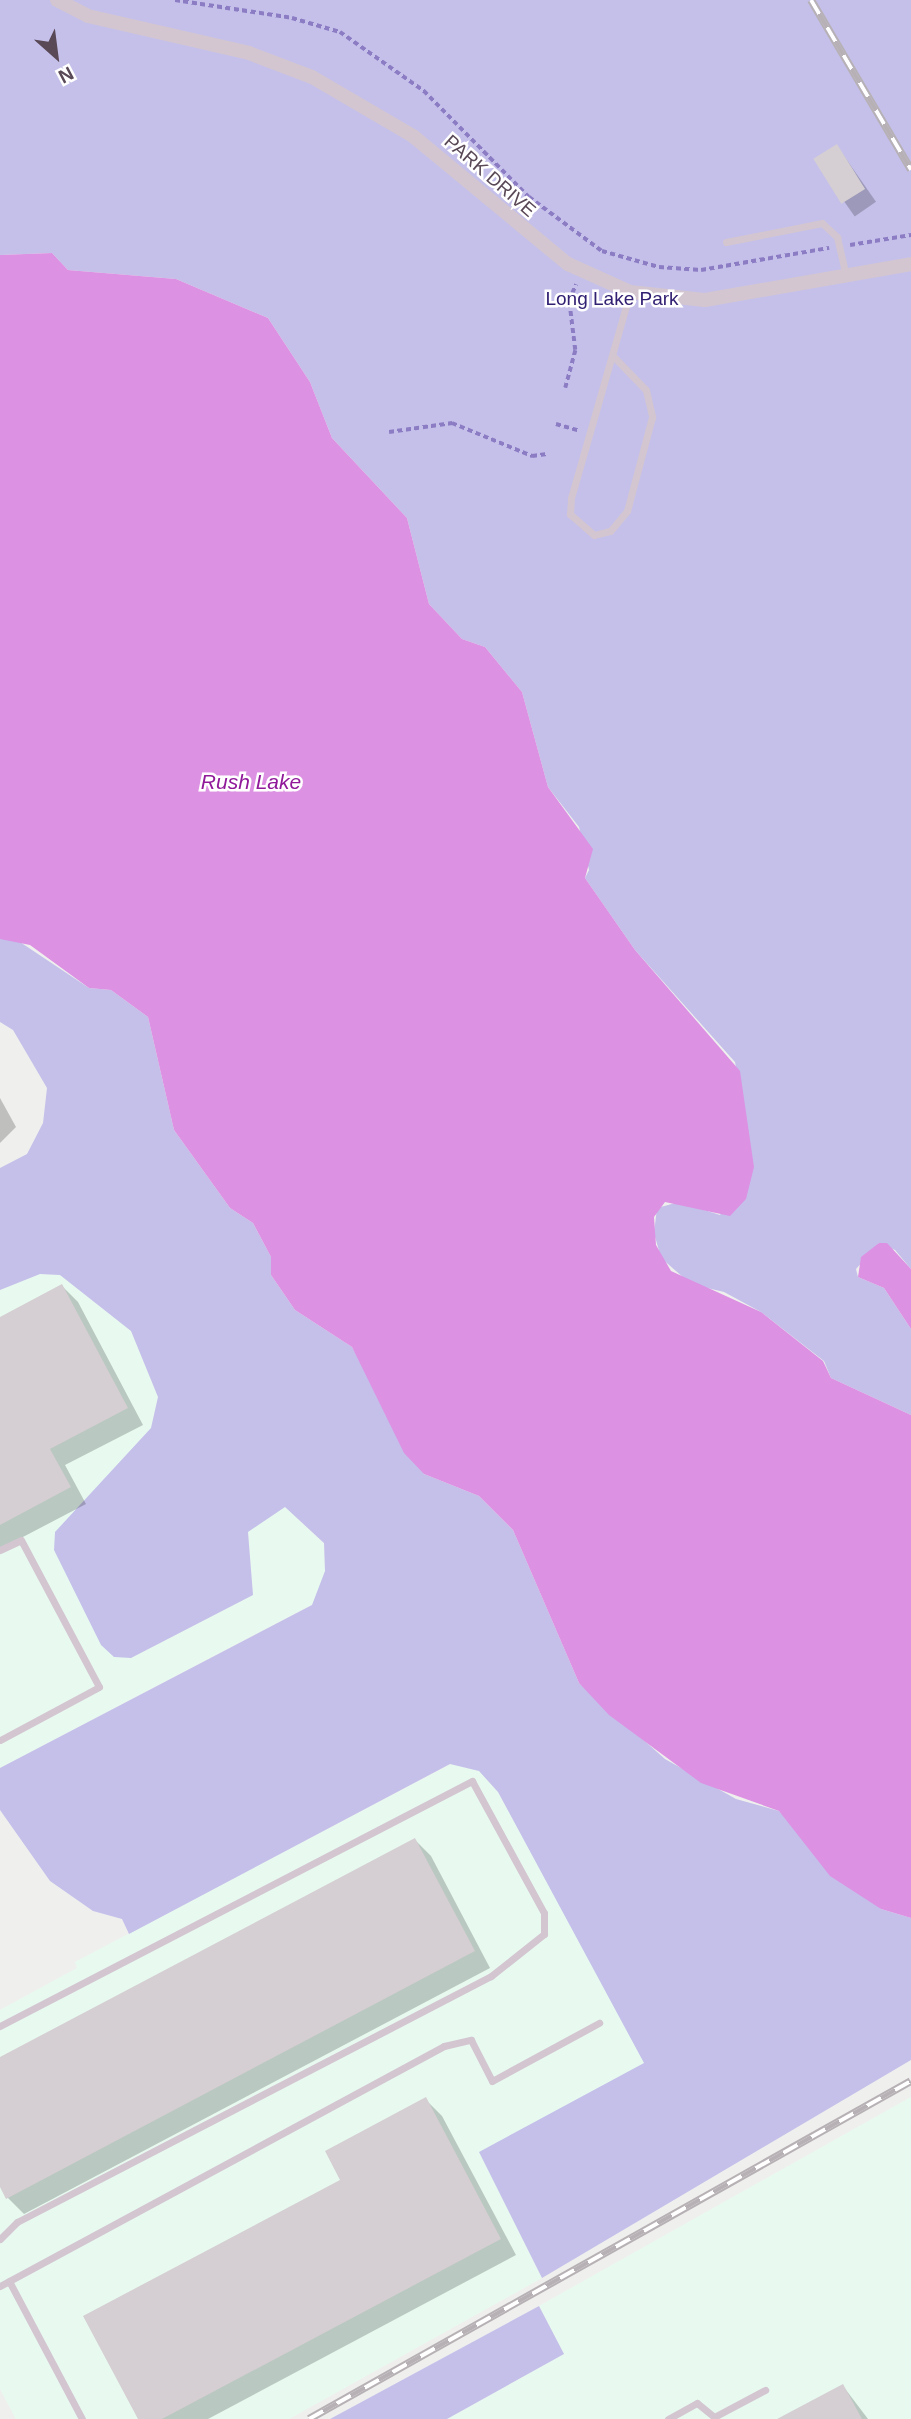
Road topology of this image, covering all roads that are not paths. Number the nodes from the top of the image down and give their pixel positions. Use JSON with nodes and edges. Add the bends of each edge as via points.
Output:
{"nodes":[{"id":1,"x":57,"y":0,"type":"edge"},
{"id":2,"x":726,"y":242,"type":"dead end"},
{"id":3,"x":911,"y":264,"type":"edge"},
{"id":4,"x":846,"y":276,"type":"junction"},
{"id":5,"x":630,"y":292,"type":"junction"},
{"id":6,"x":613,"y":356,"type":"junction"},
{"id":7,"x":0,"y":1550,"type":"edge"},
{"id":8,"x":0,"y":1740,"type":"edge"},
{"id":9,"x":599,"y":2023,"type":"dead end"},
{"id":10,"x":0,"y":2026,"type":"edge"},
{"id":11,"x":0,"y":2239,"type":"edge"},
{"id":12,"x":9,"y":2281,"type":"junction"},
{"id":13,"x":0,"y":2286,"type":"edge"},
{"id":14,"x":765,"y":2390,"type":"dead end"},
{"id":15,"x":82,"y":2419,"type":"edge"},
{"id":16,"x":668,"y":2419,"type":"edge"}],
"edges":[{"from":1,"to":5,"type":"street","name":"PARK DRIVE","via":[[88,16],[249,52],[324,83],[413,136],[568,264]]},
{"from":2,"to":4,"type":"lane","via":[[822,223],[837,237]]},
{"from":3,"to":4,"type":"street","name":"PARK DRIVE"},
{"from":4,"to":5,"type":"street","name":"PARK DRIVE","via":[[705,300]]},
{"from":5,"to":6,"type":"lane"},
{"from":6,"to":6,"type":"lane","via":[[570,514],[594,535],[610,531],[627,511],[652,417],[646,390]]},
{"from":7,"to":8,"type":"lane","via":[[21,1539],[99,1687]]},
{"from":9,"to":12,"type":"lane","via":[[492,2081],[471,2040],[444,2046]]},
{"from":10,"to":11,"type":"lane","via":[[472,1781],[544,1913],[544,1934],[491,1976],[29,2216]]},
{"from":12,"to":13,"type":"lane"},
{"from":12,"to":15,"type":"lane"},
{"from":14,"to":16,"type":"lane","via":[[714,2417],[697,2403]]}]}
